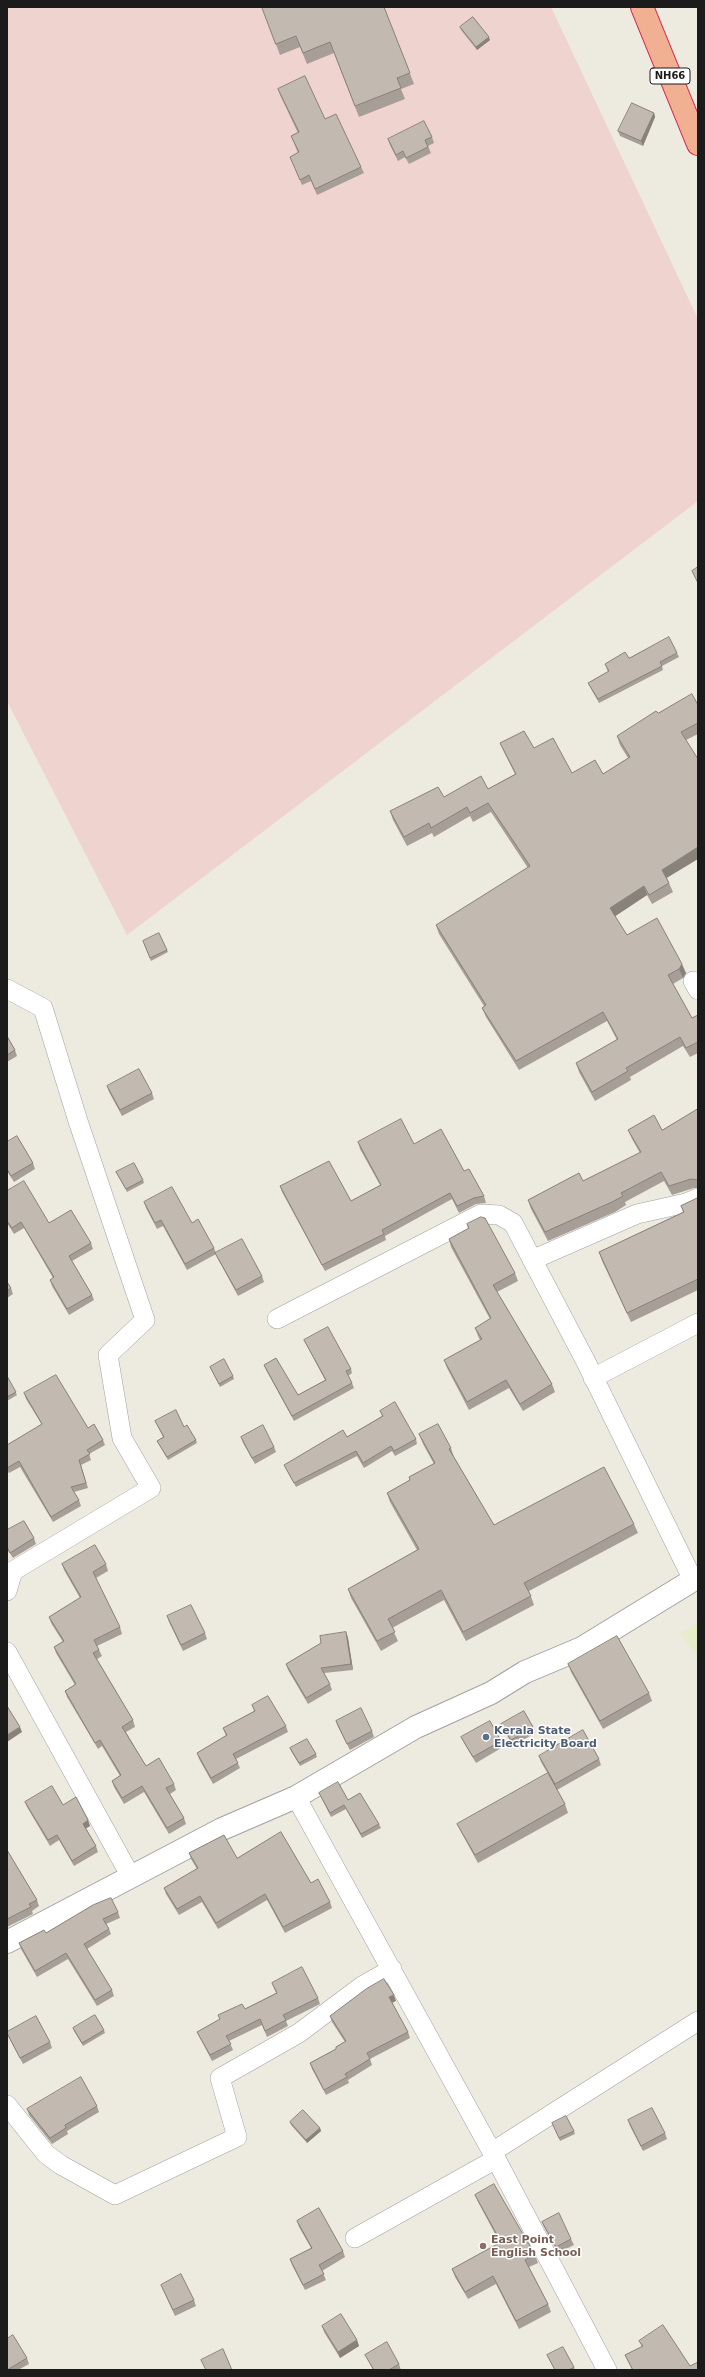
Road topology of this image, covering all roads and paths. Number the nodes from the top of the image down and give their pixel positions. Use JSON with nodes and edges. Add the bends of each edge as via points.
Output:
{"nodes":[{"id":1,"x":642,"y":7,"type":"edge"},
{"id":2,"x":698,"y":144,"type":"edge"},
{"id":3,"x":7,"y":989,"type":"edge"},
{"id":4,"x":698,"y":1198,"type":"edge"},
{"id":5,"x":532,"y":1260,"type":"junction"},
{"id":6,"x":277,"y":1319,"type":"dead end"},
{"id":7,"x":698,"y":1323,"type":"edge"},
{"id":8,"x":593,"y":1378,"type":"junction"},
{"id":9,"x":695,"y":1578,"type":"edge"},
{"id":10,"x":7,"y":1591,"type":"edge"},
{"id":11,"x":7,"y":1652,"type":"edge"},
{"id":12,"x":296,"y":1797,"type":"junction"},
{"id":13,"x":131,"y":1877,"type":"junction"},
{"id":14,"x":7,"y":1942,"type":"edge"},
{"id":15,"x":392,"y":1969,"type":"junction"},
{"id":16,"x":698,"y":2021,"type":"edge"},
{"id":17,"x":7,"y":2106,"type":"edge"},
{"id":18,"x":494,"y":2156,"type":"junction"},
{"id":19,"x":355,"y":2238,"type":"dead end"},
{"id":20,"x":607,"y":2370,"type":"edge"}],
"edges":[{"from":1,"to":2,"type":"highway","number":"NH66"},
{"from":3,"to":10,"type":"street","via":[[43,1008],[145,1320],[108,1355],[122,1438],[151,1488],[13,1571]]},
{"from":4,"to":5,"type":"street","via":[[686,1204],[637,1214]]},
{"from":5,"to":6,"type":"street","via":[[513,1224],[499,1215],[481,1214]]},
{"from":5,"to":8,"type":"street"},
{"from":7,"to":8,"type":"street"},
{"from":8,"to":9,"type":"street"},
{"from":9,"to":12,"type":"street","via":[[582,1648],[525,1672],[491,1693],[416,1727]]},
{"from":11,"to":13,"type":"street"},
{"from":12,"to":13,"type":"street","via":[[222,1829]]},
{"from":12,"to":15,"type":"street"},
{"from":13,"to":14,"type":"street"},
{"from":15,"to":17,"type":"street","via":[[362,1986],[300,2033],[220,2078],[237,2137],[115,2195],[61,2166],[46,2154]]},
{"from":15,"to":18,"type":"street"},
{"from":16,"to":18,"type":"street"},
{"from":18,"to":19,"type":"street"},
{"from":18,"to":20,"type":"street"}]}
